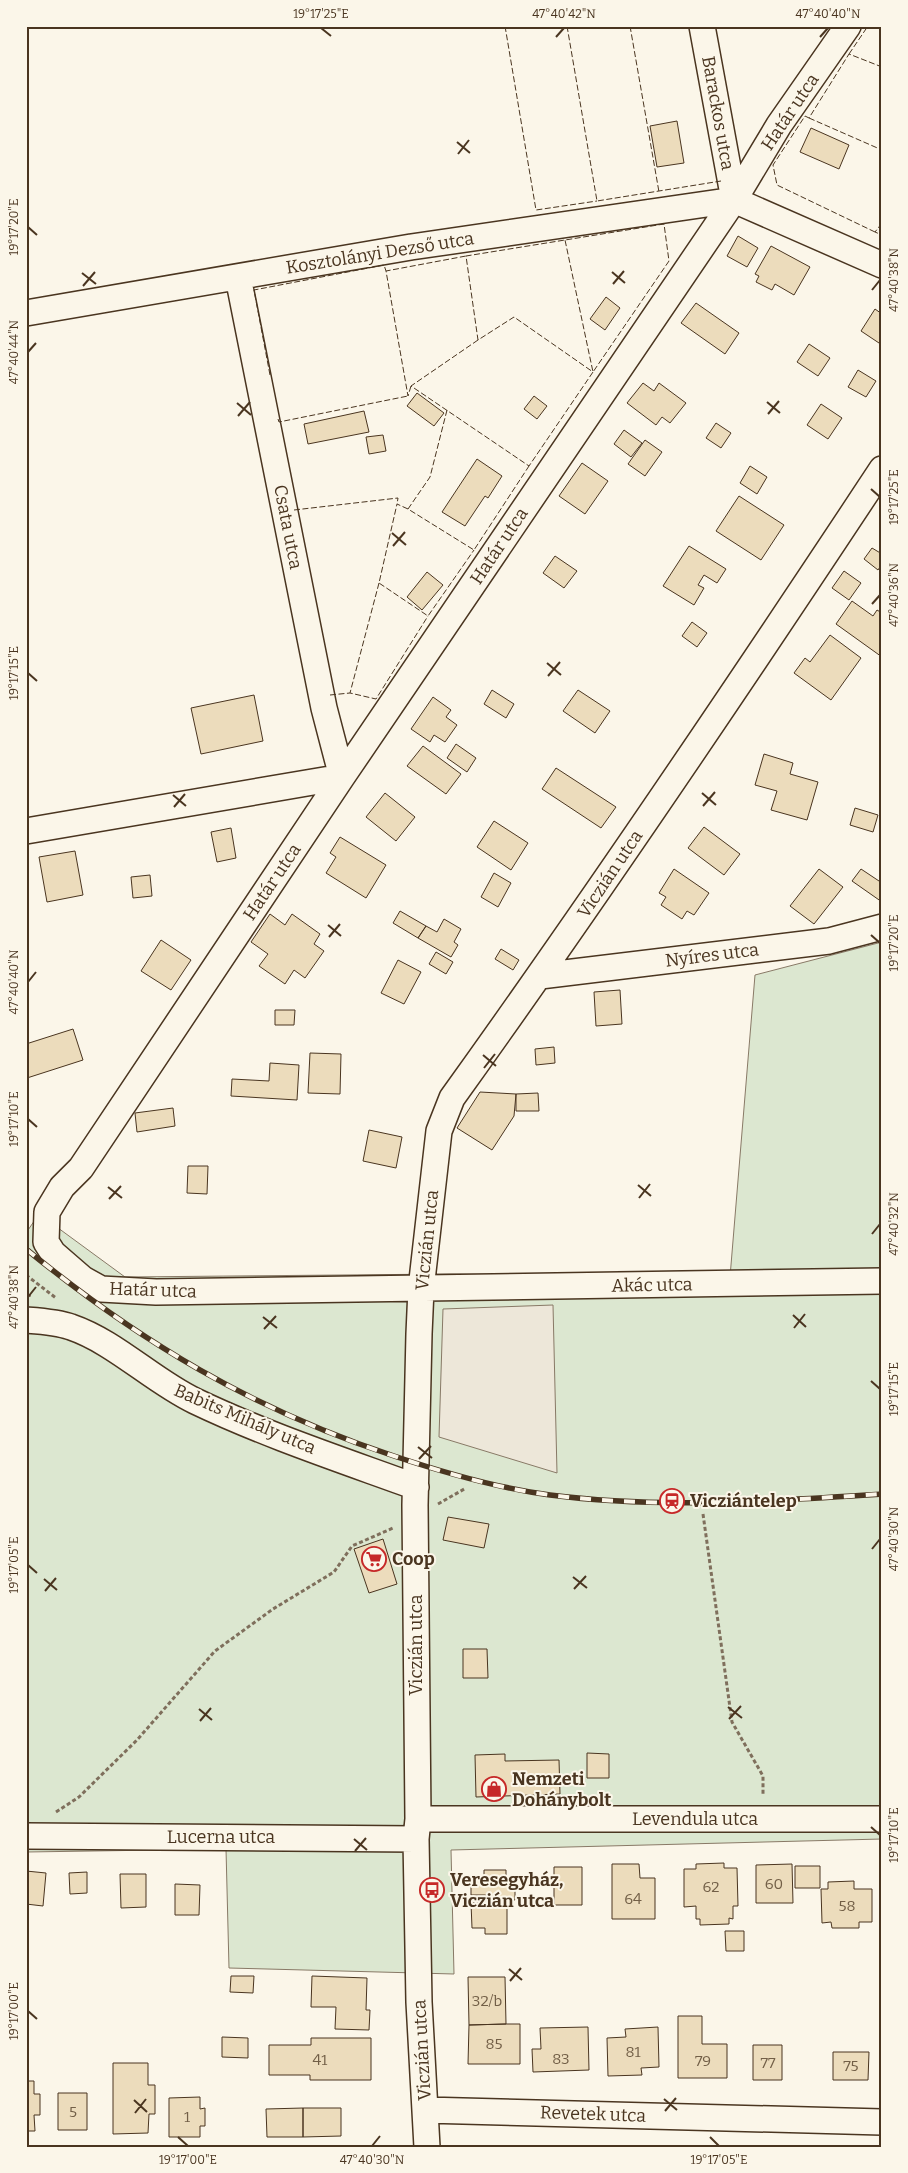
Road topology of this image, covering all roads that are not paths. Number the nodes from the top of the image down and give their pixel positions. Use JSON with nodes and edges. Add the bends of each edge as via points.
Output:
{"nodes":[{"id":1,"x":702,"y":26,"type":"edge"},
{"id":2,"x":848,"y":26,"type":"edge"},
{"id":3,"x":734,"y":200,"type":"junction"},
{"id":4,"x":882,"y":265,"type":"edge"},
{"id":5,"x":238,"y":277,"type":"junction"},
{"id":6,"x":26,"y":313,"type":"edge"},
{"id":7,"x":882,"y":470,"type":"edge"},
{"id":8,"x":342,"y":777,"type":"junction"},
{"id":9,"x":26,"y":830,"type":"edge"},
{"id":10,"x":882,"y":927,"type":"edge"},
{"id":11,"x":540,"y":976,"type":"junction"},
{"id":12,"x":882,"y":1281,"type":"edge"},
{"id":13,"x":421,"y":1289,"type":"junction"},
{"id":14,"x":26,"y":1320,"type":"edge"},
{"id":15,"x":416,"y":1487,"type":"junction"},
{"id":16,"x":882,"y":1818,"type":"edge"},
{"id":17,"x":417,"y":1829,"type":"junction"},
{"id":18,"x":26,"y":1836,"type":"edge"},
{"id":19,"x":425,"y":2110,"type":"junction"},
{"id":20,"x":882,"y":2122,"type":"edge"},
{"id":21,"x":427,"y":2147,"type":"edge"}],
"edges":[{"from":1,"to":3,"type":"street","name":"Barackos utca"},
{"from":2,"to":3,"type":"street","name":"Határ utca","via":[[779,125]]},
{"from":3,"to":4,"type":"street"},
{"from":3,"to":5,"type":"street","name":"Kosztolányi Dezső utca","via":[[411,247]]},
{"from":3,"to":8,"type":"street","name":"Határ utca"},
{"from":5,"to":6,"type":"street","name":"Kosztolányi Dezső utca"},
{"from":5,"to":8,"type":"street","name":"Csata utca","via":[[324,708]]},
{"from":7,"to":11,"type":"street","name":"Viczián utca"},
{"from":8,"to":9,"type":"street"},
{"from":8,"to":13,"type":"street","name":"Határ utca","via":[[81,1168],[62,1187],[47,1212],[46,1242],[53,1253],[83,1279],[101,1289],[156,1292]]},
{"from":10,"to":11,"type":"street","name":"Nyíres utca","via":[[829,941]]},
{"from":11,"to":13,"type":"street","name":"Viczián utca","via":[[452,1098],[443,1117]]},
{"from":12,"to":13,"type":"street","name":"Akác utca"},
{"from":13,"to":15,"type":"street","name":"Viczián utca"},
{"from":14,"to":15,"type":"street","name":"Babits Mihály utca","via":[[71,1327],[194,1401]]},
{"from":15,"to":17,"type":"street","name":"Viczián utca"},
{"from":16,"to":17,"type":"street","name":"Levendula utca"},
{"from":17,"to":18,"type":"street","name":"Lucerna utca"},
{"from":17,"to":19,"type":"street","name":"Viczián utca"},
{"from":19,"to":20,"type":"street","name":"Revetek utca"},
{"from":19,"to":21,"type":"street","name":"Viczián utca"}]}
